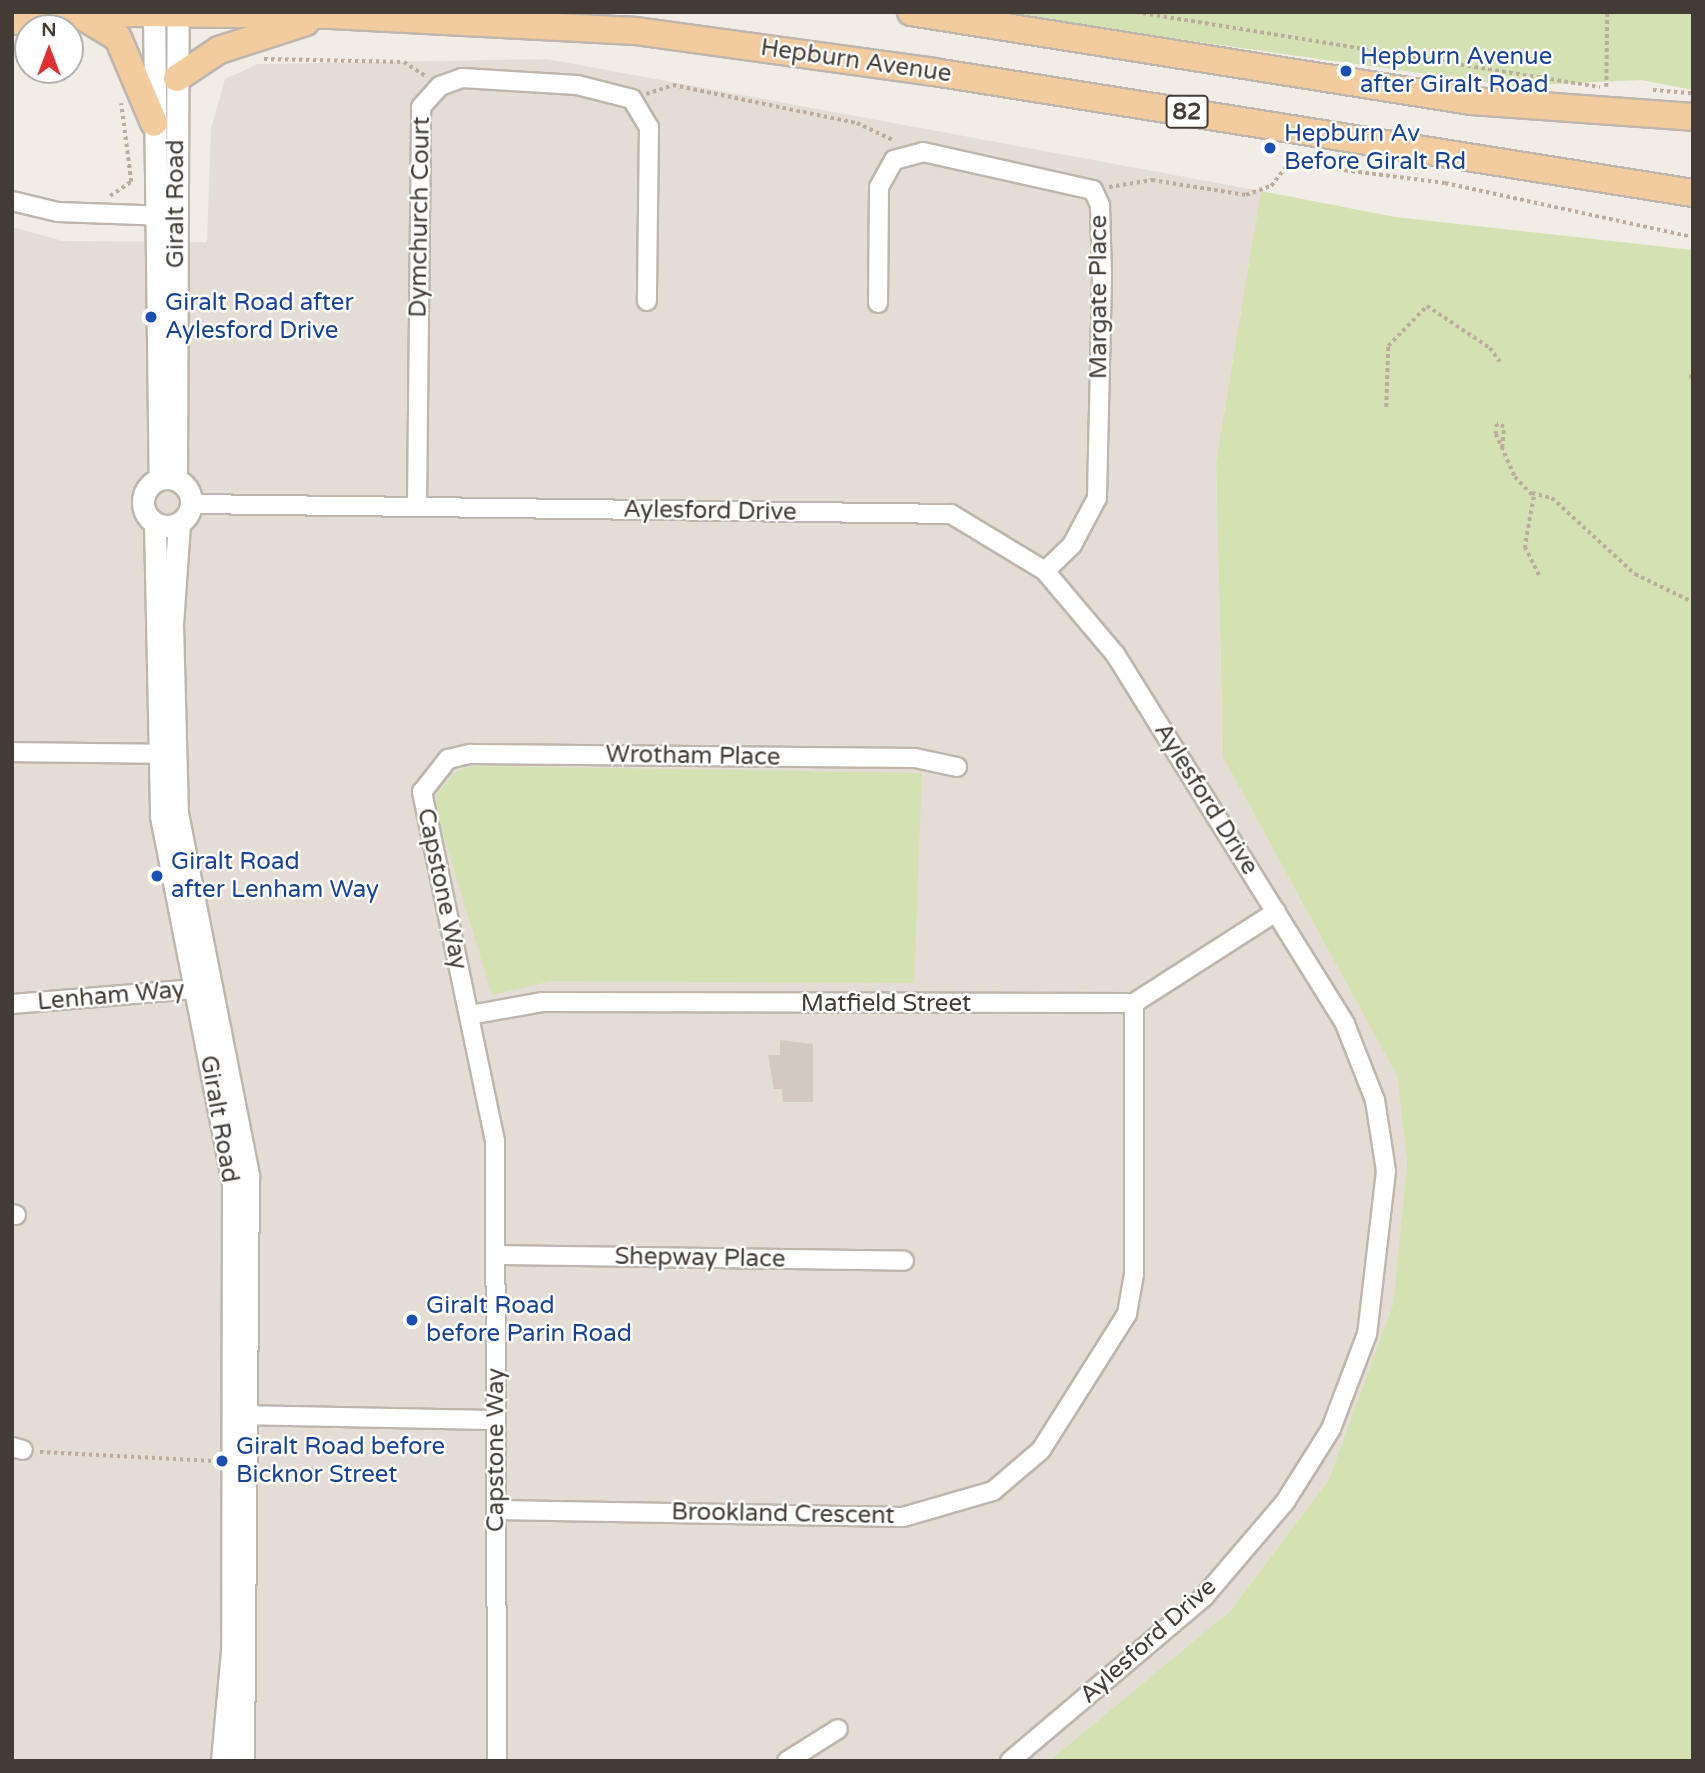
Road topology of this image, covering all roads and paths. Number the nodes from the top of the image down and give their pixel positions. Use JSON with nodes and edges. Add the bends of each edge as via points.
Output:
{"nodes":[{"id":1,"x":912,"y":12,"type":"edge"},
{"id":2,"x":1136,"y":12,"type":"edge"},
{"id":3,"x":1607,"y":12,"type":"edge"},
{"id":4,"x":154,"y":13,"type":"edge"},
{"id":5,"x":178,"y":13,"type":"edge"},
{"id":6,"x":84,"y":15,"type":"edge"},
{"id":7,"x":331,"y":15,"type":"junction"},
{"id":8,"x":84,"y":17,"type":"edge"},
{"id":9,"x":1315,"y":42,"type":"junction"},
{"id":10,"x":256,"y":59,"type":"dead end"},
{"id":11,"x":177,"y":78,"type":"junction"},
{"id":12,"x":1311,"y":78,"type":"junction"},
{"id":13,"x":440,"y":86,"type":"junction"},
{"id":14,"x":1606,"y":88,"type":"junction"},
{"id":15,"x":1619,"y":88,"type":"dead end"},
{"id":16,"x":1643,"y":90,"type":"dead end"},
{"id":17,"x":1693,"y":94,"type":"edge"},
{"id":18,"x":632,"y":99,"type":"junction"},
{"id":19,"x":1693,"y":117,"type":"edge"},
{"id":20,"x":154,"y":123,"type":"junction"},
{"id":21,"x":1302,"y":131,"type":"junction"},
{"id":22,"x":923,"y":152,"type":"junction"},
{"id":23,"x":1289,"y":163,"type":"junction"},
{"id":24,"x":131,"y":182,"type":"dead end"},
{"id":25,"x":1093,"y":190,"type":"junction"},
{"id":26,"x":1693,"y":193,"type":"edge"},
{"id":27,"x":101,"y":196,"type":"dead end"},
{"id":28,"x":12,"y":201,"type":"edge"},
{"id":29,"x":165,"y":216,"type":"junction"},
{"id":30,"x":1693,"y":237,"type":"edge"},
{"id":31,"x":647,"y":302,"type":"dead end"},
{"id":32,"x":878,"y":303,"type":"dead end"},
{"id":33,"x":1500,"y":362,"type":"dead end"},
{"id":34,"x":1386,"y":407,"type":"dead end"},
{"id":35,"x":1502,"y":448,"type":"junction"},
{"id":36,"x":168,"y":479,"type":"junction"},
{"id":37,"x":1532,"y":493,"type":"junction"},
{"id":38,"x":192,"y":504,"type":"junction"},
{"id":39,"x":417,"y":506,"type":"junction"},
{"id":40,"x":155,"y":523,"type":"junction"},
{"id":41,"x":179,"y":524,"type":"junction"},
{"id":42,"x":1045,"y":571,"type":"junction"},
{"id":43,"x":1541,"y":578,"type":"dead end"},
{"id":44,"x":1693,"y":602,"type":"edge"},
{"id":45,"x":12,"y":752,"type":"edge"},
{"id":46,"x":164,"y":754,"type":"junction"},
{"id":47,"x":957,"y":767,"type":"dead end"},
{"id":48,"x":433,"y":773,"type":"joint"},
{"id":49,"x":1276,"y":912,"type":"junction"},
{"id":50,"x":201,"y":988,"type":"junction"},
{"id":51,"x":1134,"y":1003,"type":"junction"},
{"id":52,"x":12,"y":1004,"type":"edge"},
{"id":53,"x":470,"y":1016,"type":"junction"},
{"id":54,"x":496,"y":1255,"type":"junction"},
{"id":55,"x":904,"y":1261,"type":"dead end"},
{"id":56,"x":242,"y":1415,"type":"junction"},
{"id":57,"x":496,"y":1420,"type":"junction"},
{"id":58,"x":18,"y":1448,"type":"edge"},
{"id":59,"x":233,"y":1462,"type":"junction"},
{"id":60,"x":496,"y":1510,"type":"junction"},
{"id":61,"x":838,"y":1729,"type":"dead end"},
{"id":62,"x":222,"y":1761,"type":"edge"},
{"id":63,"x":243,"y":1761,"type":"edge"},
{"id":64,"x":497,"y":1761,"type":"edge"},
{"id":65,"x":787,"y":1761,"type":"edge"},
{"id":66,"x":1010,"y":1761,"type":"edge"}],
"edges":[{"from":1,"to":12,"type":"main road","number":"82"},
{"from":2,"to":9,"type":"path"},
{"from":3,"to":14,"type":"path"},
{"from":4,"to":5,"type":"main road","name":"Hepburn Avenue","number":"82"},
{"from":4,"to":6,"type":"main road","name":"Hepburn Avenue","number":"82"},
{"from":4,"to":20,"type":"street","name":"Giralt Road"},
{"from":5,"to":7,"type":"main road","name":"Hepburn Avenue","number":"82"},
{"from":5,"to":11,"type":"street","name":"Giralt Road"},
{"from":7,"to":11,"type":"main road","via":[[219,50]]},
{"from":7,"to":21,"type":"main road","name":"Hepburn Avenue","number":"82","via":[[510,21],[772,47]]},
{"from":8,"to":20,"type":"main road","via":[[118,38]]},
{"from":9,"to":12,"type":"path"},
{"from":9,"to":14,"type":"path"},
{"from":10,"to":13,"type":"path","via":[[404,62]]},
{"from":11,"to":29,"type":"street","name":"Giralt Road"},
{"from":12,"to":19,"type":"main road","number":"82","via":[[1471,101]]},
{"from":13,"to":18,"type":"street","name":"Dymchurch Court","via":[[462,78],[577,85]]},
{"from":13,"to":39,"type":"street","name":"Dymchurch Court","via":[[421,107]]},
{"from":14,"to":15,"type":"path"},
{"from":16,"to":17,"type":"path"},
{"from":18,"to":22,"type":"path","via":[[673,85],[857,123]]},
{"from":18,"to":31,"type":"street","via":[[649,127]]},
{"from":20,"to":29,"type":"street","name":"Giralt Road"},
{"from":21,"to":23,"type":"path"},
{"from":21,"to":26,"type":"main road","name":"Hepburn Avenue","number":"82"},
{"from":22,"to":25,"type":"street","name":"Margate Place"},
{"from":22,"to":32,"type":"street","via":[[894,160],[879,187]]},
{"from":23,"to":25,"type":"path","via":[[1271,186],[1246,195],[1152,180]]},
{"from":23,"to":30,"type":"path","via":[[1445,183]]},
{"from":24,"to":27,"type":"path"},
{"from":25,"to":42,"type":"street","name":"Margate Place","via":[[1100,205],[1102,276],[1097,498],[1072,545]]},
{"from":28,"to":29,"type":"street","via":[[58,212]]},
{"from":29,"to":36,"type":"street","name":"Giralt Road"},
{"from":33,"to":34,"type":"path","via":[[1490,348],[1427,306],[1388,346]]},
{"from":35,"to":35,"type":"path","via":[[1494,427],[1497,424],[1503,427]]},
{"from":35,"to":37,"type":"path"},
{"from":36,"to":38,"type":"street","via":[[188,489]]},
{"from":36,"to":40,"type":"street","via":[[143,501]]},
{"from":37,"to":43,"type":"path","via":[[1535,519],[1525,547]]},
{"from":37,"to":44,"type":"path","via":[[1552,498],[1635,574]]},
{"from":38,"to":39,"type":"street","name":"Aylesford Drive"},
{"from":38,"to":41,"type":"street"},
{"from":39,"to":42,"type":"street","name":"Aylesford Drive","via":[[951,514]]},
{"from":40,"to":41,"type":"street"},
{"from":40,"to":46,"type":"street","name":"Giralt Road"},
{"from":41,"to":46,"type":"street","name":"Giralt Road"},
{"from":42,"to":49,"type":"street","name":"Aylesford Drive","via":[[1115,654]]},
{"from":45,"to":46,"type":"street"},
{"from":46,"to":50,"type":"street","name":"Giralt Road","via":[[168,873]]},
{"from":47,"to":48,"type":"street","name":"Wrotham Place","via":[[915,758],[470,754],[448,759]]},
{"from":48,"to":53,"type":"street","name":"Capstone Way","via":[[421,810]]},
{"from":49,"to":51,"type":"street"},
{"from":49,"to":66,"type":"street","name":"Aylesford Drive","via":[[1345,1024],[1375,1100],[1386,1171],[1367,1334],[1331,1429],[1267,1523],[1204,1597]]},
{"from":50,"to":52,"type":"street","name":"Lenham Way"},
{"from":50,"to":56,"type":"street","name":"Giralt Road","via":[[233,1184]]},
{"from":51,"to":53,"type":"street","name":"Matfield Street","via":[[542,1002]]},
{"from":51,"to":60,"type":"street","name":"Brookland Crescent","via":[[1134,1274],[1127,1314],[1041,1450],[993,1491],[902,1517]]},
{"from":53,"to":54,"type":"street","name":"Capstone Way","via":[[495,1141]]},
{"from":54,"to":55,"type":"street","name":"Shepway Place"},
{"from":54,"to":57,"type":"street","name":"Capstone Way"},
{"from":56,"to":57,"type":"street"},
{"from":56,"to":59,"type":"street","name":"Giralt Road"},
{"from":56,"to":63,"type":"street","name":"Giralt Road"},
{"from":57,"to":60,"type":"street","name":"Capstone Way"},
{"from":58,"to":59,"type":"path"},
{"from":59,"to":62,"type":"street","name":"Giralt Road","via":[[231,1678]]},
{"from":60,"to":64,"type":"street","name":"Capstone Way"},
{"from":61,"to":65,"type":"street"}]}
